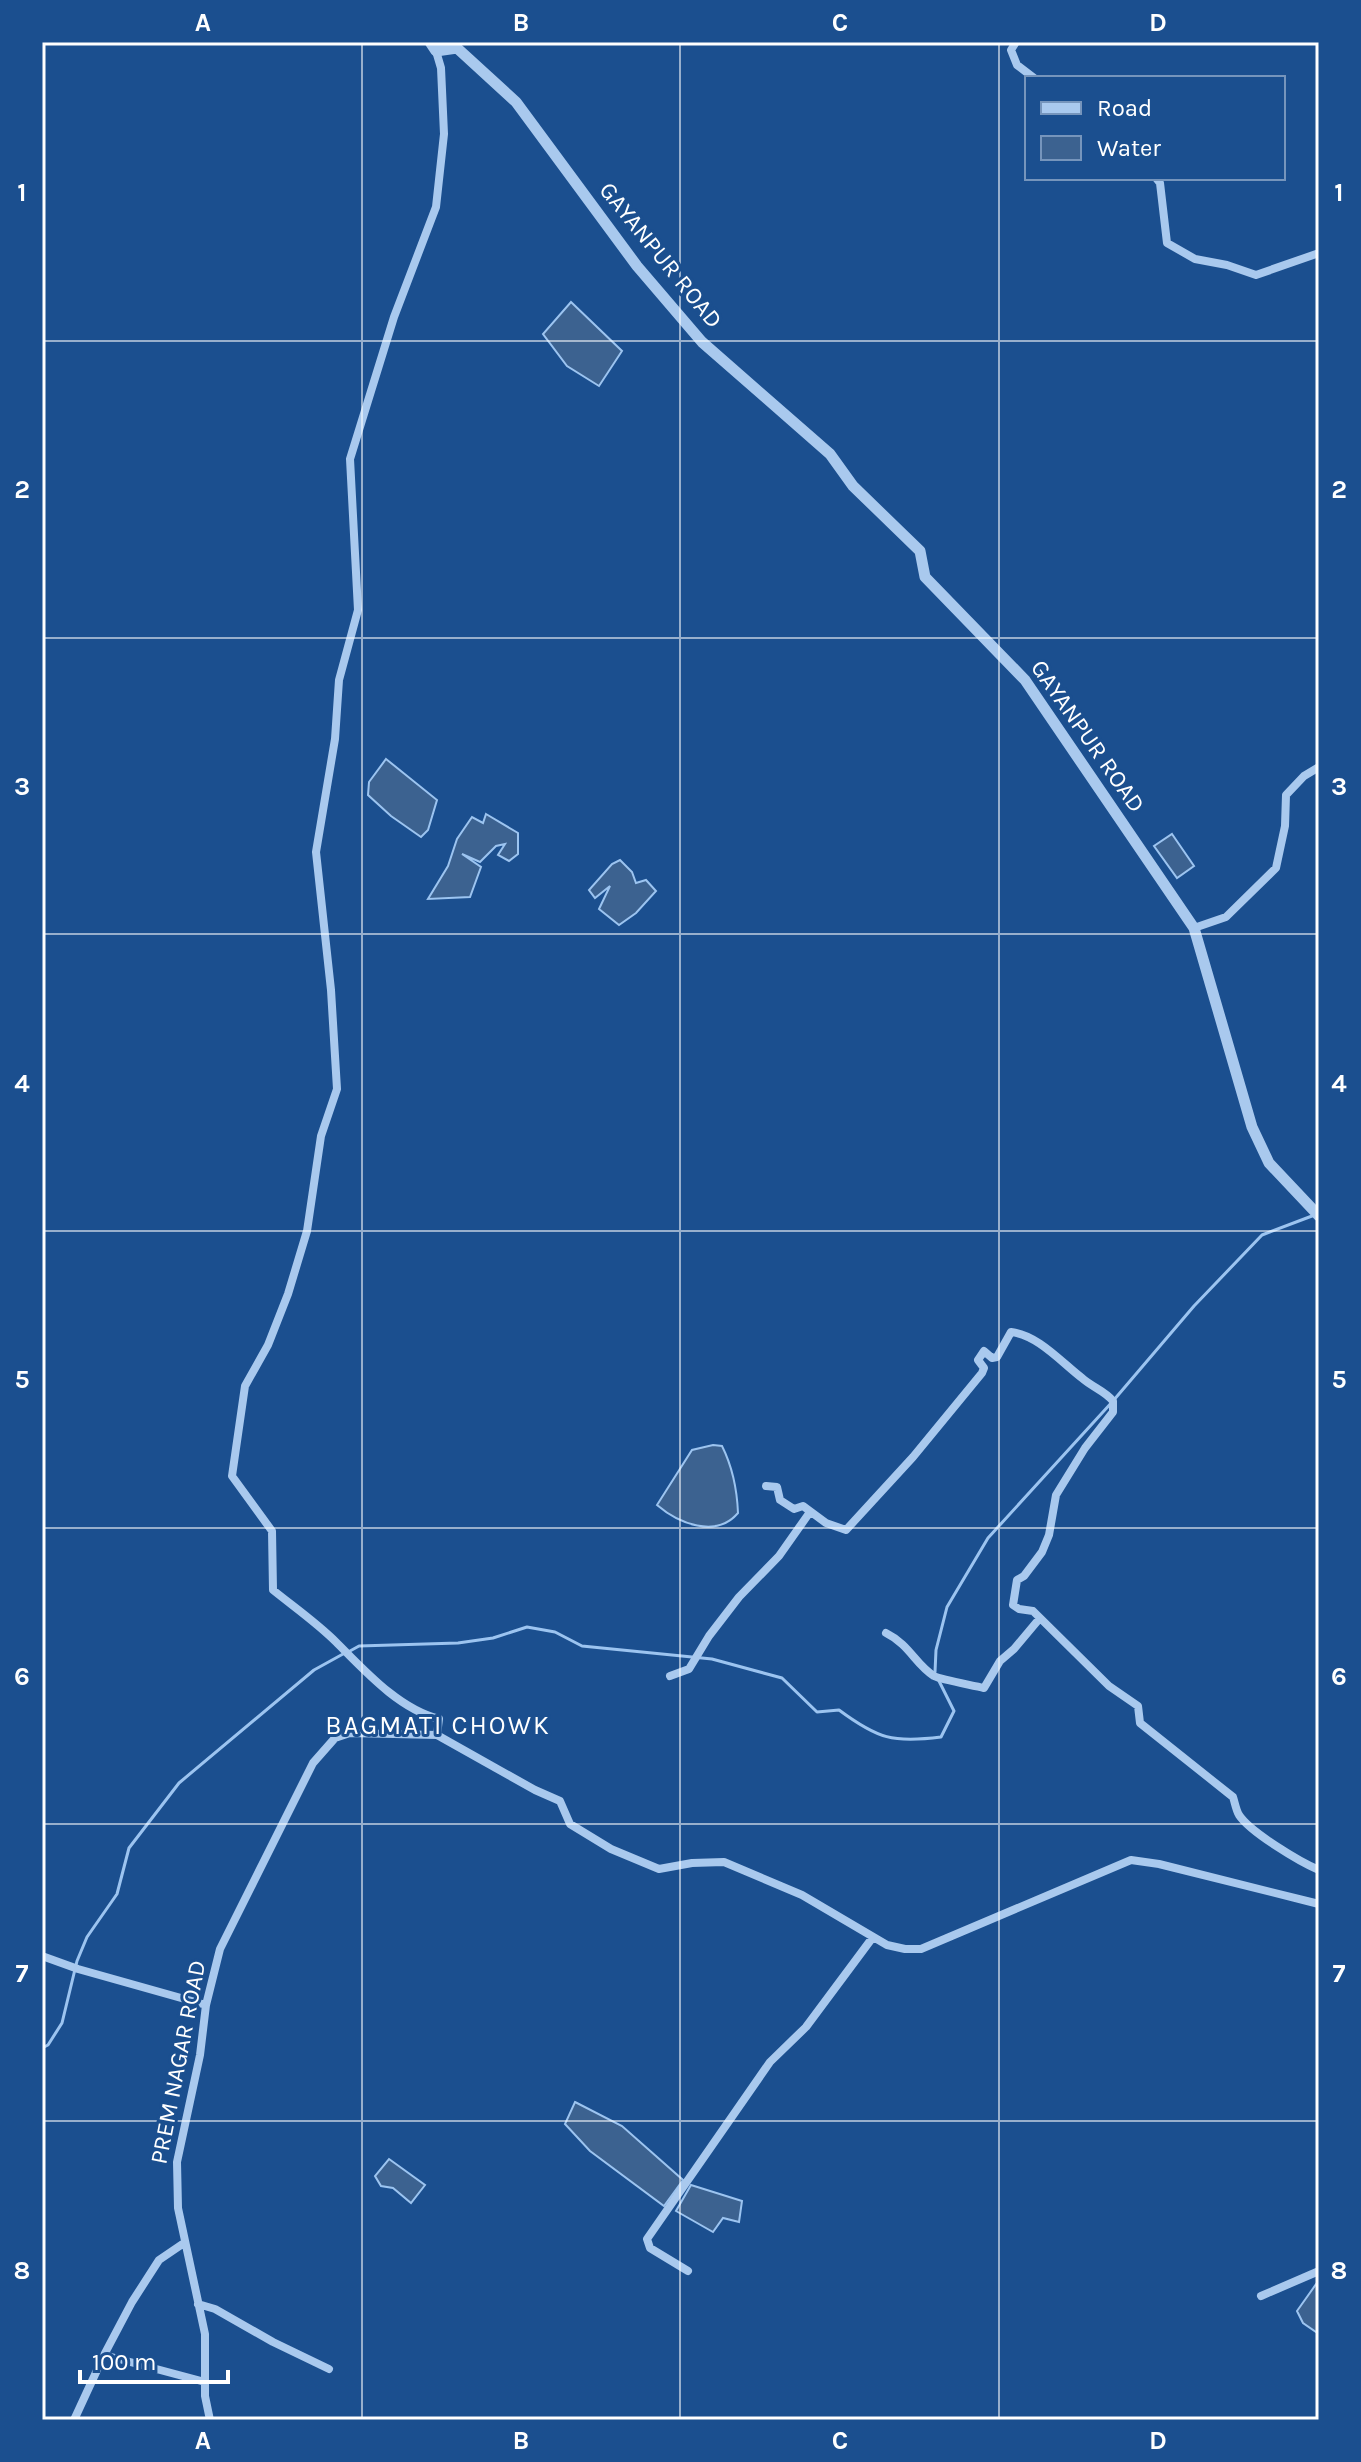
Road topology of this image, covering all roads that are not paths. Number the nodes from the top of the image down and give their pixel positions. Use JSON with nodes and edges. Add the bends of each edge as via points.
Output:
{"nodes":[{"id":1,"x":1016,"y":42,"type":"edge"},
{"id":2,"x":433,"y":46,"type":"edge"},
{"id":3,"x":1031,"y":76,"type":"edge"},
{"id":4,"x":1158,"y":180,"type":"edge"},
{"id":5,"x":1319,"y":253,"type":"edge"},
{"id":6,"x":1319,"y":767,"type":"edge"},
{"id":7,"x":1194,"y":928,"type":"junction"},
{"id":8,"x":1319,"y":1216,"type":"edge"},
{"id":9,"x":766,"y":1486,"type":"dead end"},
{"id":10,"x":810,"y":1512,"type":"junction"},
{"id":11,"x":1040,"y":1618,"type":"junction"},
{"id":12,"x":886,"y":1633,"type":"dead end"},
{"id":13,"x":670,"y":1676,"type":"dead end"},
{"id":14,"x":437,"y":1735,"type":"junction"},
{"id":15,"x":1319,"y":1870,"type":"edge"},
{"id":16,"x":1319,"y":1904,"type":"edge"},
{"id":17,"x":873,"y":1937,"type":"junction"},
{"id":18,"x":42,"y":1956,"type":"edge"},
{"id":19,"x":206,"y":2005,"type":"junction"},
{"id":20,"x":184,"y":2243,"type":"junction"},
{"id":21,"x":688,"y":2271,"type":"dead end"},
{"id":22,"x":1319,"y":2271,"type":"edge"},
{"id":23,"x":1261,"y":2296,"type":"dead end"},
{"id":24,"x":198,"y":2304,"type":"junction"},
{"id":25,"x":104,"y":2355,"type":"junction"},
{"id":26,"x":329,"y":2369,"type":"dead end"},
{"id":27,"x":205,"y":2382,"type":"junction"},
{"id":28,"x":74,"y":2420,"type":"edge"},
{"id":29,"x":210,"y":2420,"type":"edge"}],
"edges":[{"from":1,"to":3,"type":"street","via":[[1011,50],[1017,65]]},
{"from":2,"to":7,"type":"street","name":"GAYANPUR ROAD","via":[[457,48],[516,102],[637,266],[702,342],[830,454],[853,486],[920,551],[925,577],[1025,680]]},
{"from":2,"to":14,"type":"street","via":[[441,68],[444,134],[436,207],[394,317],[350,459],[358,610],[339,680],[316,852],[337,1089],[321,1136],[307,1231],[288,1294],[245,1386],[232,1476],[272,1531],[273,1590],[378,1682],[424,1715],[439,1719]]},
{"from":4,"to":5,"type":"street","via":[[1167,243],[1195,259],[1256,275]]},
{"from":6,"to":7,"type":"street","via":[[1286,795],[1276,868],[1226,917]]},
{"from":7,"to":8,"type":"street","name":"GAYANPUR ROAD","via":[[1252,1127],[1269,1163]]},
{"from":9,"to":10,"type":"street","via":[[777,1487],[785,1504]]},
{"from":10,"to":11,"type":"street","via":[[846,1530],[960,1402],[982,1373],[978,1360],[984,1351],[997,1357],[1011,1332],[1029,1337],[1113,1401],[1113,1412],[1056,1495],[1042,1552],[1017,1580],[1013,1605]]},
{"from":10,"to":13,"type":"street","via":[[779,1556],[739,1597],[689,1669]]},
{"from":11,"to":12,"type":"street","via":[[1004,1655],[984,1688],[937,1678],[907,1645]]},
{"from":11,"to":15,"type":"street","via":[[1109,1686],[1138,1706],[1141,1724],[1233,1797],[1237,1813],[1249,1825]]},
{"from":14,"to":17,"type":"street","via":[[560,1801],[570,1824],[611,1849],[659,1869],[724,1862],[802,1895]]},
{"from":14,"to":19,"type":"street","name":"PREM NAGAR ROAD","via":[[350,1733],[335,1738],[313,1763],[220,1949]]},
{"from":16,"to":17,"type":"street","via":[[1131,1860],[921,1949]]},
{"from":17,"to":21,"type":"street","via":[[815,2017],[770,2062],[647,2239],[650,2248]]},
{"from":18,"to":19,"type":"street"},
{"from":19,"to":20,"type":"street","name":"PREM NAGAR ROAD","via":[[177,2162]]},
{"from":20,"to":24,"type":"street","name":"PREM NAGAR ROAD"},
{"from":20,"to":25,"type":"street","via":[[159,2260]]},
{"from":22,"to":23,"type":"street"},
{"from":24,"to":26,"type":"street"},
{"from":24,"to":27,"type":"street","name":"PREM NAGAR ROAD","via":[[205,2334]]},
{"from":25,"to":27,"type":"street"},
{"from":25,"to":28,"type":"street"},
{"from":27,"to":29,"type":"street","name":"PREM NAGAR ROAD"}]}
